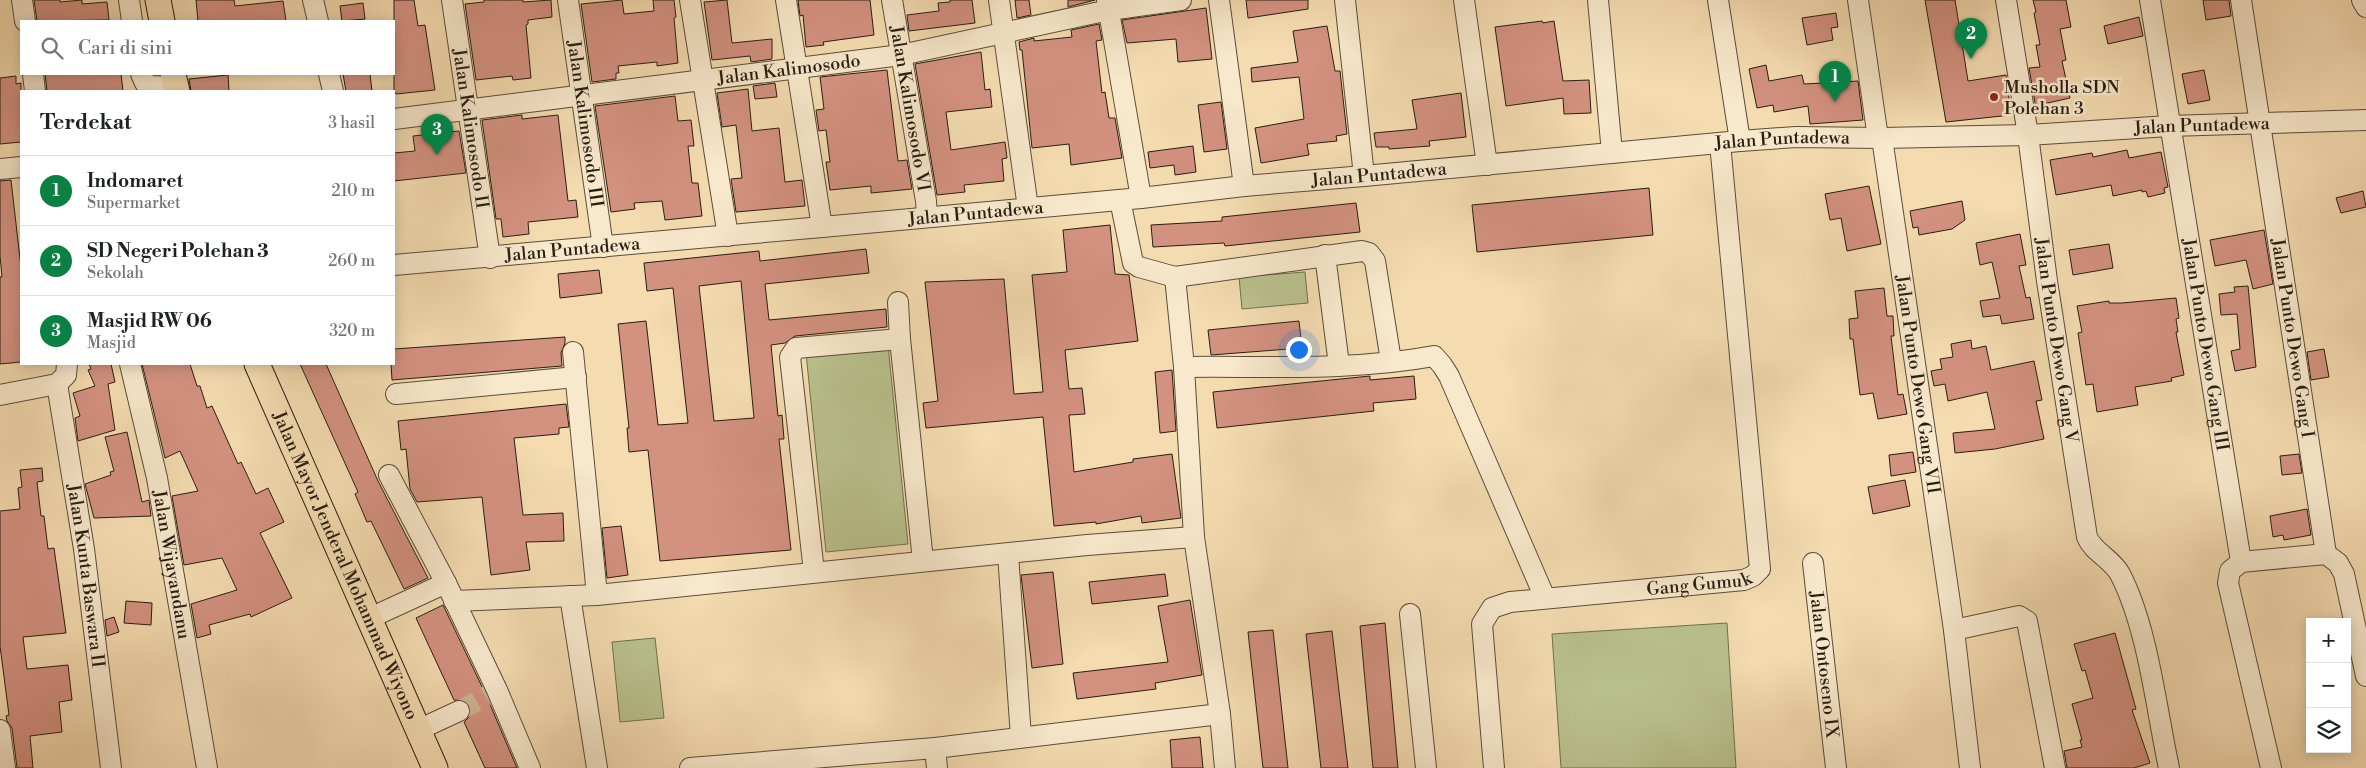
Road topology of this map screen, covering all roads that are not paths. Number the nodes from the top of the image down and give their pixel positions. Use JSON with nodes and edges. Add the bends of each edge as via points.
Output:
{"nodes":[{"id":1,"x":22,"y":0,"type":"edge"},
{"id":2,"x":129,"y":0,"type":"edge"},
{"id":3,"x":158,"y":0,"type":"edge"},
{"id":4,"x":313,"y":0,"type":"edge"},
{"id":5,"x":452,"y":0,"type":"edge"},
{"id":6,"x":568,"y":0,"type":"edge"},
{"id":7,"x":690,"y":0,"type":"edge"},
{"id":8,"x":786,"y":0,"type":"edge"},
{"id":9,"x":892,"y":0,"type":"edge"},
{"id":10,"x":999,"y":0,"type":"edge"},
{"id":11,"x":1181,"y":0,"type":"edge"},
{"id":12,"x":1219,"y":0,"type":"edge"},
{"id":13,"x":1345,"y":0,"type":"edge"},
{"id":14,"x":1464,"y":0,"type":"edge"},
{"id":15,"x":1598,"y":0,"type":"edge"},
{"id":16,"x":1718,"y":0,"type":"edge"},
{"id":17,"x":1858,"y":0,"type":"edge"},
{"id":18,"x":2006,"y":0,"type":"edge"},
{"id":19,"x":2150,"y":0,"type":"edge"},
{"id":20,"x":2241,"y":0,"type":"edge"},
{"id":21,"x":2362,"y":0,"type":"edge"},
{"id":22,"x":1108,"y":5,"type":"edge"},
{"id":23,"x":2366,"y":7,"type":"edge"},
{"id":24,"x":25,"y":20,"type":"edge"},
{"id":25,"x":132,"y":20,"type":"edge"},
{"id":26,"x":162,"y":20,"type":"edge"},
{"id":27,"x":318,"y":20,"type":"edge"},
{"id":28,"x":1005,"y":34,"type":"junction"},
{"id":29,"x":901,"y":55,"type":"junction"},
{"id":30,"x":796,"y":69,"type":"junction"},
{"id":31,"x":32,"y":75,"type":"edge"},
{"id":32,"x":141,"y":75,"type":"edge"},
{"id":33,"x":329,"y":75,"type":"edge"},
{"id":34,"x":704,"y":82,"type":"junction"},
{"id":35,"x":175,"y":84,"type":"edge"},
{"id":36,"x":35,"y":90,"type":"edge"},
{"id":37,"x":333,"y":90,"type":"edge"},
{"id":38,"x":583,"y":94,"type":"junction"},
{"id":39,"x":469,"y":109,"type":"junction"},
{"id":40,"x":395,"y":119,"type":"edge"},
{"id":41,"x":2366,"y":120,"type":"edge"},
{"id":42,"x":2259,"y":123,"type":"junction"},
{"id":43,"x":2169,"y":126,"type":"junction"},
{"id":44,"x":2028,"y":135,"type":"junction"},
{"id":45,"x":1880,"y":138,"type":"junction"},
{"id":46,"x":1740,"y":141,"type":"junction"},
{"id":47,"x":1720,"y":143,"type":"junction"},
{"id":48,"x":1612,"y":153,"type":"junction"},
{"id":49,"x":1487,"y":165,"type":"junction"},
{"id":50,"x":20,"y":167,"type":"edge"},
{"id":51,"x":0,"y":169,"type":"edge"},
{"id":52,"x":1364,"y":176,"type":"junction"},
{"id":53,"x":1244,"y":186,"type":"junction"},
{"id":54,"x":1141,"y":198,"type":"junction"},
{"id":55,"x":1120,"y":200,"type":"junction"},
{"id":56,"x":1028,"y":208,"type":"junction"},
{"id":57,"x":927,"y":217,"type":"junction"},
{"id":58,"x":822,"y":228,"type":"junction"},
{"id":59,"x":728,"y":236,"type":"junction"},
{"id":60,"x":603,"y":247,"type":"junction"},
{"id":61,"x":1325,"y":255,"type":"junction"},
{"id":62,"x":490,"y":258,"type":"junction"},
{"id":63,"x":395,"y":265,"type":"edge"},
{"id":64,"x":1175,"y":276,"type":"junction"},
{"id":65,"x":898,"y":302,"type":"dead end"},
{"id":66,"x":900,"y":339,"type":"junction"},
{"id":67,"x":573,"y":352,"type":"dead end"},
{"id":68,"x":1391,"y":361,"type":"junction"},
{"id":69,"x":67,"y":365,"type":"edge"},
{"id":70,"x":130,"y":365,"type":"edge"},
{"id":71,"x":257,"y":365,"type":"edge"},
{"id":72,"x":1339,"y":365,"type":"junction"},
{"id":73,"x":1184,"y":367,"type":"junction"},
{"id":74,"x":576,"y":377,"type":"junction"},
{"id":75,"x":57,"y":384,"type":"junction"},
{"id":76,"x":396,"y":394,"type":"dead end"},
{"id":77,"x":0,"y":395,"type":"edge"},
{"id":78,"x":389,"y":475,"type":"dead end"},
{"id":79,"x":1194,"y":537,"type":"junction"},
{"id":80,"x":1008,"y":554,"type":"junction"},
{"id":81,"x":2326,"y":554,"type":"junction"},
{"id":82,"x":923,"y":561,"type":"junction"},
{"id":83,"x":2241,"y":562,"type":"junction"},
{"id":84,"x":1813,"y":563,"type":"dead end"},
{"id":85,"x":814,"y":572,"type":"junction"},
{"id":86,"x":450,"y":592,"type":"junction"},
{"id":87,"x":597,"y":595,"type":"junction"},
{"id":88,"x":570,"y":596,"type":"junction"},
{"id":89,"x":1545,"y":598,"type":"junction"},
{"id":90,"x":1410,"y":614,"type":"dead end"},
{"id":91,"x":370,"y":618,"type":"junction"},
{"id":92,"x":1954,"y":630,"type":"junction"},
{"id":93,"x":2366,"y":676,"type":"edge"},
{"id":94,"x":459,"y":711,"type":"tunnel mouth"},
{"id":95,"x":1220,"y":714,"type":"junction"},
{"id":96,"x":0,"y":730,"type":"edge"},
{"id":97,"x":418,"y":730,"type":"junction"},
{"id":98,"x":1021,"y":737,"type":"junction"},
{"id":99,"x":935,"y":748,"type":"junction"},
{"id":100,"x":5,"y":768,"type":"edge"},
{"id":101,"x":110,"y":768,"type":"edge"},
{"id":102,"x":206,"y":768,"type":"edge"},
{"id":103,"x":435,"y":768,"type":"edge"},
{"id":104,"x":530,"y":768,"type":"edge"},
{"id":105,"x":597,"y":768,"type":"edge"},
{"id":106,"x":690,"y":768,"type":"edge"},
{"id":107,"x":937,"y":768,"type":"edge"},
{"id":108,"x":1224,"y":768,"type":"edge"},
{"id":109,"x":1426,"y":768,"type":"edge"},
{"id":110,"x":1494,"y":768,"type":"edge"},
{"id":111,"x":1836,"y":768,"type":"edge"},
{"id":112,"x":1970,"y":768,"type":"edge"},
{"id":113,"x":2055,"y":768,"type":"edge"},
{"id":114,"x":2169,"y":768,"type":"edge"},
{"id":115,"x":2271,"y":768,"type":"edge"}],
"edges":[{"from":1,"to":24,"type":"street"},
{"from":2,"to":25,"type":"street"},
{"from":3,"to":26,"type":"main road"},
{"from":4,"to":27,"type":"street"},
{"from":5,"to":39,"type":"street","name":"Jalan Kalimosodo II"},
{"from":6,"to":38,"type":"street","name":"Jalan Kalimosodo III"},
{"from":7,"to":34,"type":"street"},
{"from":8,"to":30,"type":"street"},
{"from":9,"to":29,"type":"street","name":"Jalan Kalimosodo VI"},
{"from":10,"to":28,"type":"street"},
{"from":11,"to":22,"type":"street","name":"Jalan Kalimosodo"},
{"from":12,"to":53,"type":"street"},
{"from":13,"to":52,"type":"street"},
{"from":14,"to":49,"type":"street"},
{"from":15,"to":48,"type":"street"},
{"from":16,"to":46,"type":"street"},
{"from":17,"to":45,"type":"street","name":"Jalan Punto Dewo Gang VII"},
{"from":18,"to":44,"type":"street","name":"Jalan Punto Dewo Gang V"},
{"from":19,"to":43,"type":"street","name":"Jalan Punto Dewo Gang III"},
{"from":20,"to":42,"type":"street","name":"Jalan Punto Dewo Gang I"},
{"from":21,"to":23,"type":"street"},
{"from":22,"to":28,"type":"street","name":"Jalan Kalimosodo"},
{"from":22,"to":54,"type":"street"},
{"from":28,"to":29,"type":"street","name":"Jalan Kalimosodo"},
{"from":28,"to":56,"type":"street"},
{"from":29,"to":30,"type":"street","name":"Jalan Kalimosodo"},
{"from":29,"to":57,"type":"street","name":"Jalan Kalimosodo VI"},
{"from":30,"to":34,"type":"street","name":"Jalan Kalimosodo"},
{"from":30,"to":58,"type":"street"},
{"from":31,"to":36,"type":"street"},
{"from":32,"to":35,"type":"street","via":[[145,83],[151,86]]},
{"from":33,"to":37,"type":"street"},
{"from":34,"to":38,"type":"street","name":"Jalan Kalimosodo"},
{"from":34,"to":59,"type":"street"},
{"from":38,"to":39,"type":"street","name":"Jalan Kalimosodo"},
{"from":38,"to":60,"type":"street","name":"Jalan Kalimosodo III"},
{"from":39,"to":40,"type":"street","name":"Jalan Kalimosodo"},
{"from":39,"to":62,"type":"street","name":"Jalan Kalimosodo II"},
{"from":41,"to":42,"type":"street","name":"Jalan Puntadewa"},
{"from":42,"to":43,"type":"street","name":"Jalan Puntadewa"},
{"from":42,"to":81,"type":"street","name":"Jalan Punto Dewo Gang I","via":[[2264,138]]},
{"from":43,"to":44,"type":"street","name":"Jalan Puntadewa"},
{"from":43,"to":83,"type":"street","name":"Jalan Punto Dewo Gang III"},
{"from":44,"to":45,"type":"street","name":"Jalan Puntadewa"},
{"from":44,"to":114,"type":"street","name":"Jalan Punto Dewo Gang V","via":[[2046,281],[2083,517],[2090,544],[2119,572],[2130,597],[2144,647]]},
{"from":45,"to":46,"type":"street","name":"Jalan Puntadewa","via":[[1796,137]]},
{"from":45,"to":92,"type":"street","name":"Jalan Punto Dewo Gang VII"},
{"from":46,"to":47,"type":"street","name":"Jalan Puntadewa"},
{"from":47,"to":48,"type":"street","name":"Jalan Puntadewa"},
{"from":47,"to":89,"type":"street","name":"Gang Gumuk","via":[[1760,569],[1744,580]]},
{"from":48,"to":49,"type":"street","name":"Jalan Puntadewa"},
{"from":49,"to":52,"type":"street","name":"Jalan Puntadewa"},
{"from":50,"to":51,"type":"street"},
{"from":52,"to":53,"type":"street","name":"Jalan Puntadewa"},
{"from":53,"to":54,"type":"street","name":"Jalan Puntadewa"},
{"from":54,"to":55,"type":"street","name":"Jalan Puntadewa"},
{"from":55,"to":56,"type":"street","name":"Jalan Puntadewa"},
{"from":55,"to":64,"type":"street","via":[[1133,263]]},
{"from":56,"to":57,"type":"street","name":"Jalan Puntadewa"},
{"from":57,"to":58,"type":"street","name":"Jalan Puntadewa"},
{"from":58,"to":59,"type":"street","name":"Jalan Puntadewa"},
{"from":59,"to":60,"type":"street","name":"Jalan Puntadewa"},
{"from":60,"to":62,"type":"street","name":"Jalan Puntadewa"},
{"from":61,"to":64,"type":"street"},
{"from":61,"to":68,"type":"street","via":[[1362,251],[1369,253],[1375,261]]},
{"from":61,"to":72,"type":"street"},
{"from":62,"to":63,"type":"street","name":"Jalan Puntadewa"},
{"from":64,"to":73,"type":"street"},
{"from":65,"to":66,"type":"street"},
{"from":66,"to":82,"type":"street"},
{"from":66,"to":85,"type":"street","via":[[796,348],[790,357]]},
{"from":67,"to":74,"type":"street"},
{"from":68,"to":72,"type":"street"},
{"from":68,"to":89,"type":"street","via":[[1434,356],[1442,365]]},
{"from":69,"to":75,"type":"street","via":[[66,375]]},
{"from":70,"to":102,"type":"street","name":"Jalan Wijayandanu","via":[[157,478]]},
{"from":71,"to":91,"type":"main road","name":"Jalan Mayor Jenderal Mohammad Wiyono"},
{"from":72,"to":73,"type":"street"},
{"from":73,"to":79,"type":"street"},
{"from":74,"to":76,"type":"street"},
{"from":74,"to":87,"type":"street"},
{"from":75,"to":77,"type":"street"},
{"from":75,"to":101,"type":"street","name":"Jalan Kunta Baswara II","via":[[84,549]]},
{"from":78,"to":86,"type":"street"},
{"from":79,"to":80,"type":"street"},
{"from":79,"to":95,"type":"street"},
{"from":80,"to":82,"type":"street"},
{"from":80,"to":98,"type":"street"},
{"from":81,"to":83,"type":"street"},
{"from":81,"to":93,"type":"street","via":[[2338,563],[2344,574]]},
{"from":82,"to":85,"type":"street"},
{"from":83,"to":115,"type":"street","via":[[2230,570],[2228,583]]},
{"from":84,"to":111,"type":"street","name":"Jalan Ontoseno IX"},
{"from":85,"to":87,"type":"street"},
{"from":86,"to":88,"type":"street"},
{"from":86,"to":91,"type":"street"},
{"from":86,"to":104,"type":"street","via":[[492,692]]},
{"from":87,"to":88,"type":"street"},
{"from":88,"to":105,"type":"street"},
{"from":89,"to":110,"type":"street","name":"Gang Gumuk","via":[[1499,605],[1492,608],[1482,624]]},
{"from":90,"to":109,"type":"street"},
{"from":91,"to":97,"type":"main road","name":"Jalan Mayor Jenderal Mohammad Wiyono"},
{"from":92,"to":112,"type":"street","name":"Jalan Punto Dewo Gang VII"},
{"from":92,"to":113,"type":"street","via":[[2019,616],[2027,621]]},
{"from":94,"to":97,"type":"street"},
{"from":95,"to":98,"type":"street"},
{"from":95,"to":108,"type":"street"},
{"from":96,"to":100,"type":"street"},
{"from":97,"to":103,"type":"main road","name":"Jalan Mayor Jenderal Mohammad Wiyono"},
{"from":98,"to":99,"type":"street"},
{"from":99,"to":106,"type":"street"},
{"from":99,"to":107,"type":"street"}]}
